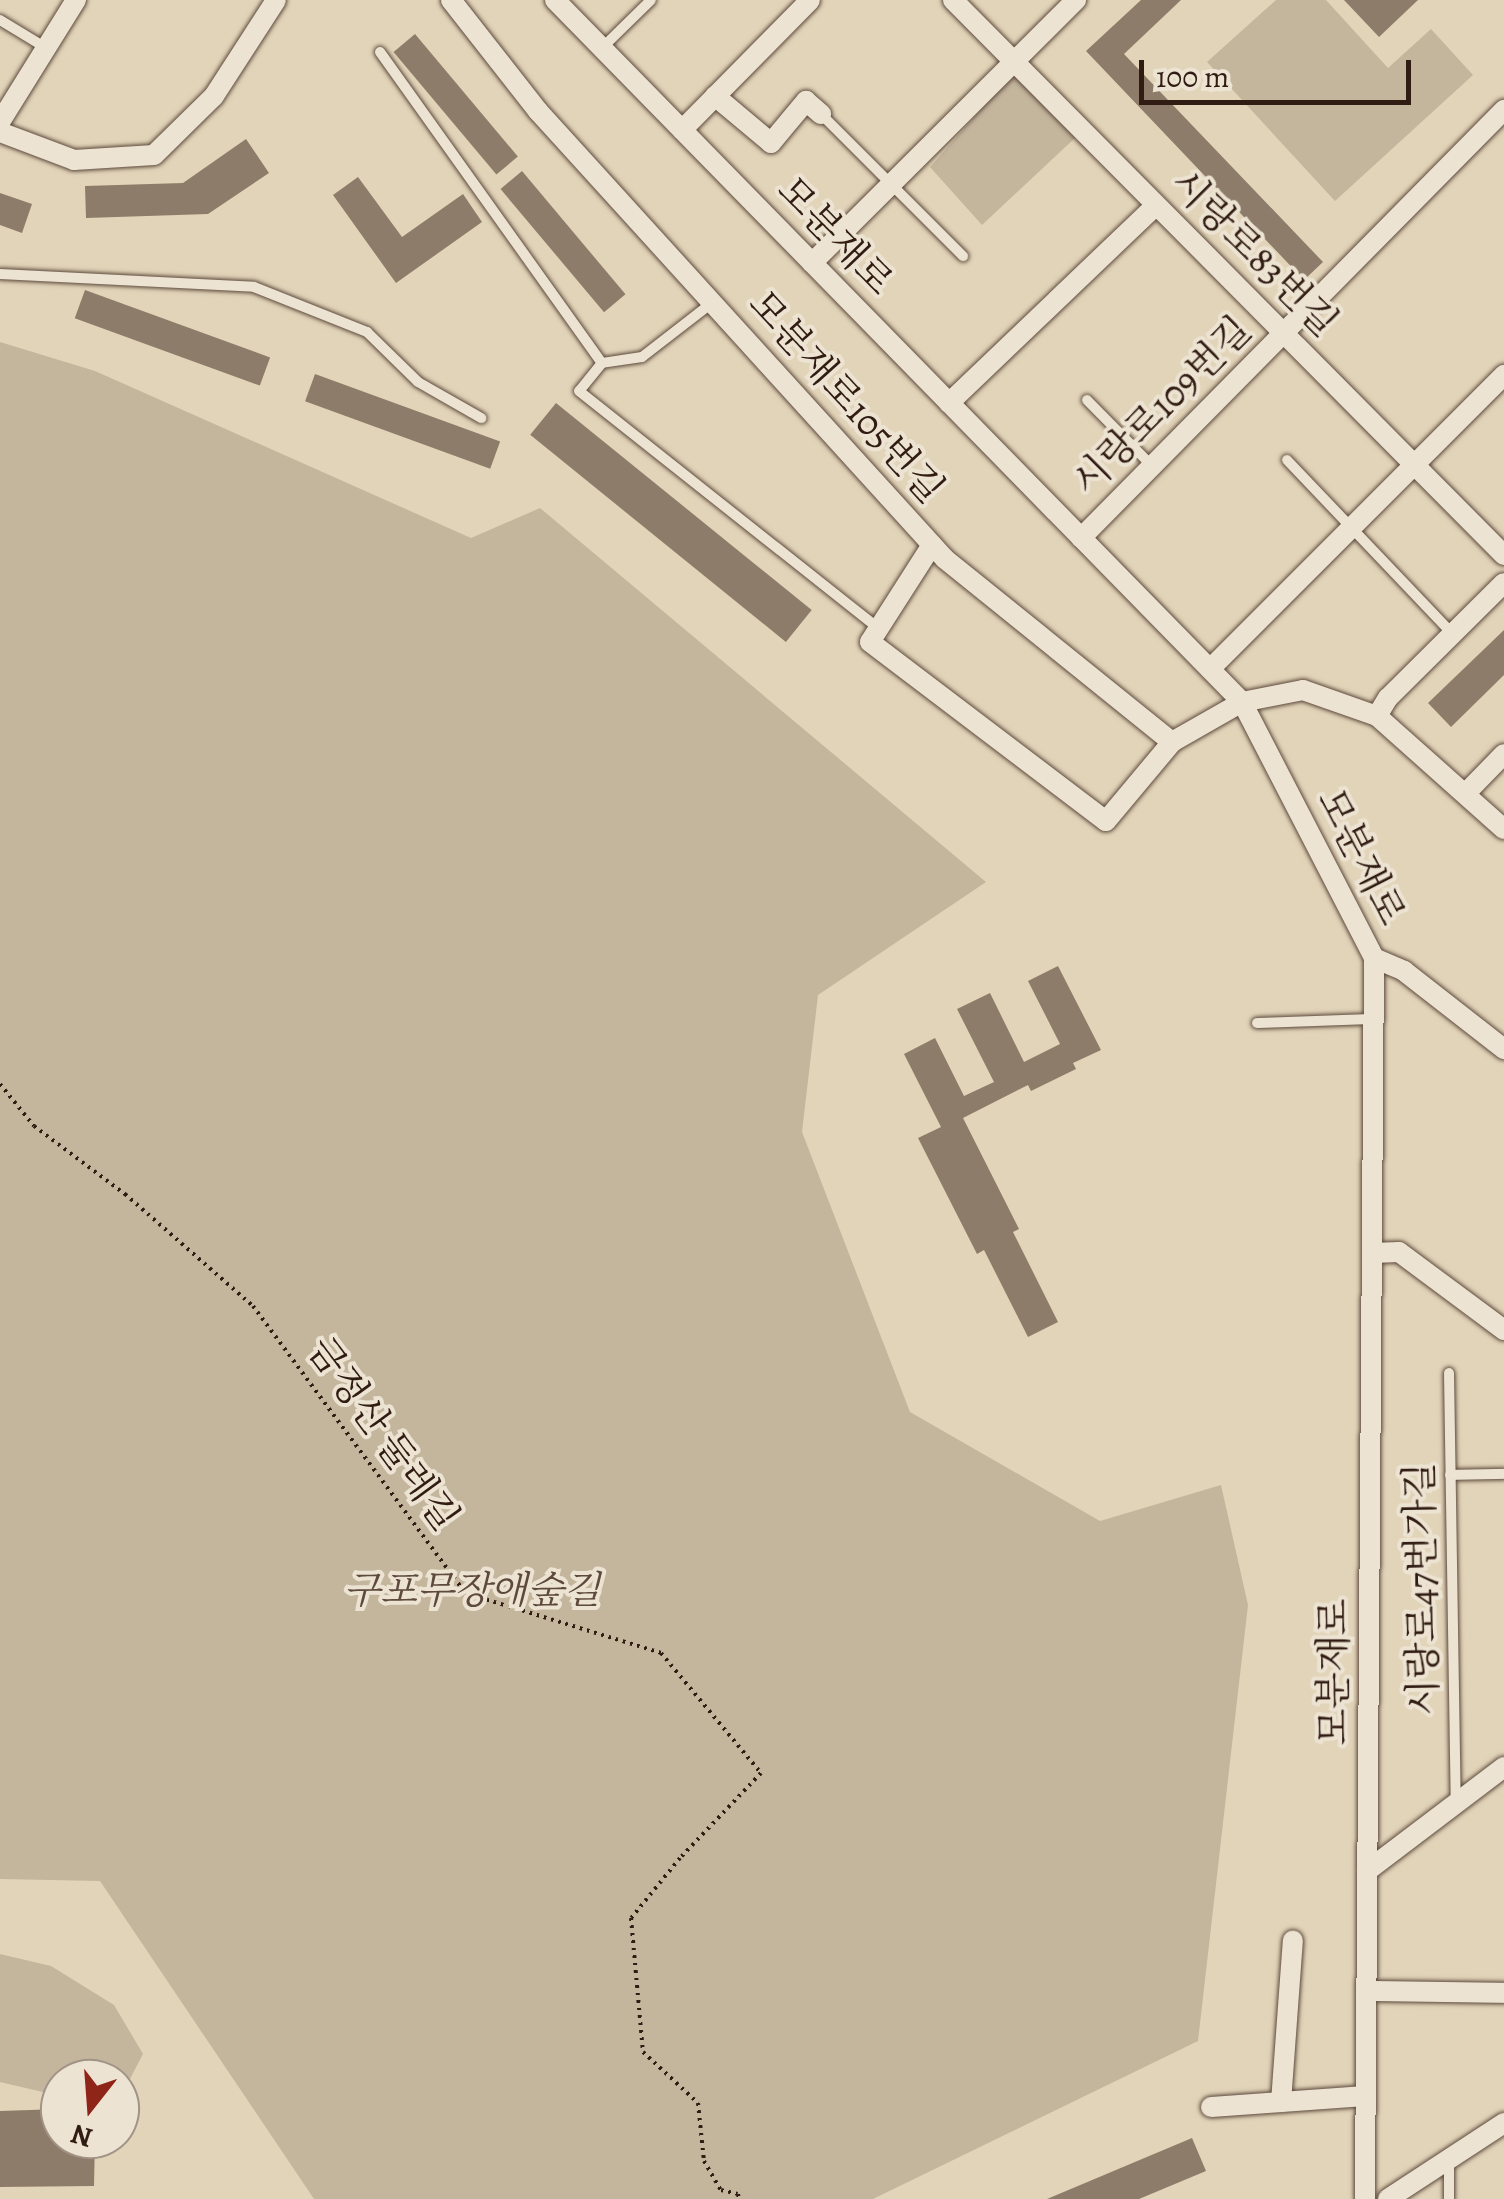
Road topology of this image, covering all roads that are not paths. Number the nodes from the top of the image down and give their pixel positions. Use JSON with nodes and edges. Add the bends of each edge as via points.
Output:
{"nodes":[{"id":1,"x":76,"y":0,"type":"edge"},
{"id":2,"x":276,"y":0,"type":"edge"},
{"id":3,"x":451,"y":0,"type":"edge"},
{"id":4,"x":555,"y":0,"type":"edge"},
{"id":5,"x":652,"y":0,"type":"edge"},
{"id":6,"x":810,"y":0,"type":"edge"},
{"id":7,"x":954,"y":0,"type":"edge"},
{"id":8,"x":1076,"y":0,"type":"edge"},
{"id":9,"x":0,"y":20,"type":"edge"},
{"id":10,"x":46,"y":48,"type":"junction"},
{"id":11,"x":602,"y":48,"type":"junction"},
{"id":12,"x":380,"y":52,"type":"dead end"},
{"id":13,"x":1014,"y":62,"type":"junction"},
{"id":14,"x":715,"y":96,"type":"junction"},
{"id":15,"x":1504,"y":110,"type":"edge"},
{"id":16,"x":821,"y":114,"type":"joint"},
{"id":17,"x":0,"y":122,"type":"edge"},
{"id":18,"x":682,"y":130,"type":"junction"},
{"id":19,"x":0,"y":132,"type":"edge"},
{"id":20,"x":891,"y":184,"type":"junction"},
{"id":21,"x":1156,"y":204,"type":"junction"},
{"id":22,"x":963,"y":256,"type":"dead end"},
{"id":23,"x":812,"y":263,"type":"junction"},
{"id":24,"x":0,"y":274,"type":"edge"},
{"id":25,"x":714,"y":302,"type":"junction"},
{"id":26,"x":1284,"y":333,"type":"junction"},
{"id":27,"x":602,"y":363,"type":"junction"},
{"id":28,"x":1504,"y":375,"type":"edge"},
{"id":29,"x":1087,"y":400,"type":"dead end"},
{"id":30,"x":950,"y":403,"type":"junction"},
{"id":31,"x":481,"y":418,"type":"dead end"},
{"id":32,"x":1287,"y":460,"type":"dead end"},
{"id":33,"x":1414,"y":464,"type":"junction"},
{"id":34,"x":1152,"y":466,"type":"junction"},
{"id":35,"x":1352,"y":527,"type":"junction"},
{"id":36,"x":1081,"y":538,"type":"junction"},
{"id":37,"x":932,"y":545,"type":"junction"},
{"id":38,"x":1504,"y":555,"type":"edge"},
{"id":39,"x":1504,"y":583,"type":"edge"},
{"id":40,"x":879,"y":628,"type":"junction"},
{"id":41,"x":1453,"y":634,"type":"junction"},
{"id":42,"x":1210,"y":669,"type":"junction"},
{"id":43,"x":1242,"y":702,"type":"junction"},
{"id":44,"x":1377,"y":716,"type":"junction"},
{"id":45,"x":1172,"y":742,"type":"junction"},
{"id":46,"x":1504,"y":754,"type":"edge"},
{"id":47,"x":1466,"y":793,"type":"junction"},
{"id":48,"x":1504,"y":829,"type":"edge"},
{"id":49,"x":1374,"y":958,"type":"junction"},
{"id":50,"x":1374,"y":1020,"type":"junction"},
{"id":51,"x":1256,"y":1023,"type":"dead end"},
{"id":52,"x":1504,"y":1049,"type":"edge"},
{"id":53,"x":1372,"y":1253,"type":"junction"},
{"id":54,"x":1504,"y":1330,"type":"edge"},
{"id":55,"x":1449,"y":1373,"type":"dead end"},
{"id":56,"x":1504,"y":1474,"type":"edge"},
{"id":57,"x":1450,"y":1475,"type":"junction"},
{"id":58,"x":1504,"y":1767,"type":"edge"},
{"id":59,"x":1456,"y":1804,"type":"junction"},
{"id":60,"x":1368,"y":1871,"type":"junction"},
{"id":61,"x":1293,"y":1940,"type":"dead end"},
{"id":62,"x":1367,"y":1991,"type":"junction"},
{"id":63,"x":1504,"y":1993,"type":"edge"},
{"id":64,"x":1366,"y":2096,"type":"junction"},
{"id":65,"x":1281,"y":2102,"type":"junction"},
{"id":66,"x":1211,"y":2107,"type":"dead end"},
{"id":67,"x":1504,"y":2122,"type":"edge"},
{"id":68,"x":1449,"y":2160,"type":"junction"},
{"id":69,"x":1365,"y":2199,"type":"edge"},
{"id":70,"x":1388,"y":2199,"type":"edge"},
{"id":71,"x":1450,"y":2199,"type":"edge"}],
"edges":[{"from":1,"to":10,"type":"street"},
{"from":2,"to":19,"type":"street","via":[[214,96],[154,155],[74,160]]},
{"from":3,"to":25,"type":"street","name":"모분재로105번길","via":[[538,111]]},
{"from":4,"to":11,"type":"street","name":"모분재로"},
{"from":5,"to":11,"type":"lane"},
{"from":6,"to":14,"type":"street"},
{"from":7,"to":13,"type":"street","name":"시랑로83번길"},
{"from":8,"to":13,"type":"street"},
{"from":9,"to":10,"type":"lane"},
{"from":10,"to":17,"type":"street"},
{"from":11,"to":18,"type":"street","name":"모분재로"},
{"from":12,"to":27,"type":"lane"},
{"from":13,"to":20,"type":"street"},
{"from":13,"to":21,"type":"street","name":"시랑로83번길"},
{"from":14,"to":16,"type":"street","via":[[770,143],[806,102]]},
{"from":14,"to":18,"type":"street"},
{"from":15,"to":26,"type":"street","name":"시랑로109번길"},
{"from":16,"to":20,"type":"lane"},
{"from":18,"to":23,"type":"street","name":"모분재로"},
{"from":20,"to":22,"type":"lane"},
{"from":20,"to":23,"type":"street"},
{"from":21,"to":26,"type":"street","name":"시랑로83번길"},
{"from":21,"to":30,"type":"street"},
{"from":23,"to":30,"type":"street","name":"모분재로"},
{"from":24,"to":31,"type":"lane","via":[[254,287],[366,332],[418,382]]},
{"from":25,"to":27,"type":"lane","via":[[642,357]]},
{"from":25,"to":37,"type":"street","name":"모분재로105번길"},
{"from":26,"to":33,"type":"street","name":"시랑로83번길"},
{"from":26,"to":34,"type":"street","name":"시랑로109번길"},
{"from":27,"to":40,"type":"lane","via":[[579,392]]},
{"from":28,"to":33,"type":"street"},
{"from":29,"to":34,"type":"lane"},
{"from":30,"to":36,"type":"street","name":"모분재로"},
{"from":32,"to":35,"type":"lane"},
{"from":33,"to":35,"type":"street"},
{"from":33,"to":38,"type":"street","name":"시랑로83번길"},
{"from":34,"to":36,"type":"street","name":"시랑로109번길"},
{"from":35,"to":41,"type":"lane"},
{"from":35,"to":42,"type":"street"},
{"from":36,"to":42,"type":"street","name":"모분재로"},
{"from":37,"to":40,"type":"street"},
{"from":37,"to":45,"type":"street","name":"모분재로105번길"},
{"from":39,"to":41,"type":"street"},
{"from":40,"to":45,"type":"street","via":[[870,642],[1106,821]]},
{"from":41,"to":44,"type":"street"},
{"from":42,"to":43,"type":"street","name":"모분재로"},
{"from":43,"to":44,"type":"street","via":[[1303,690]]},
{"from":43,"to":45,"type":"street"},
{"from":43,"to":49,"type":"street","name":"모분재로"},
{"from":44,"to":47,"type":"street"},
{"from":46,"to":47,"type":"street"},
{"from":47,"to":48,"type":"street"},
{"from":49,"to":50,"type":"street","name":"모분재로"},
{"from":49,"to":52,"type":"street","via":[[1404,972]]},
{"from":50,"to":51,"type":"lane"},
{"from":50,"to":53,"type":"street","name":"모분재로"},
{"from":53,"to":54,"type":"street","via":[[1399,1252]]},
{"from":53,"to":60,"type":"street","name":"모분재로"},
{"from":55,"to":57,"type":"lane","name":"시랑로47번가길"},
{"from":56,"to":57,"type":"lane"},
{"from":57,"to":59,"type":"lane","name":"시랑로47번가길"},
{"from":58,"to":59,"type":"street"},
{"from":59,"to":60,"type":"street"},
{"from":60,"to":62,"type":"street","name":"모분재로"},
{"from":61,"to":65,"type":"street"},
{"from":62,"to":63,"type":"street"},
{"from":62,"to":64,"type":"street","name":"모분재로"},
{"from":64,"to":65,"type":"street"},
{"from":64,"to":69,"type":"street","name":"모분재로"},
{"from":65,"to":66,"type":"street"},
{"from":67,"to":68,"type":"street"},
{"from":68,"to":70,"type":"street"},
{"from":68,"to":71,"type":"lane"}]}
